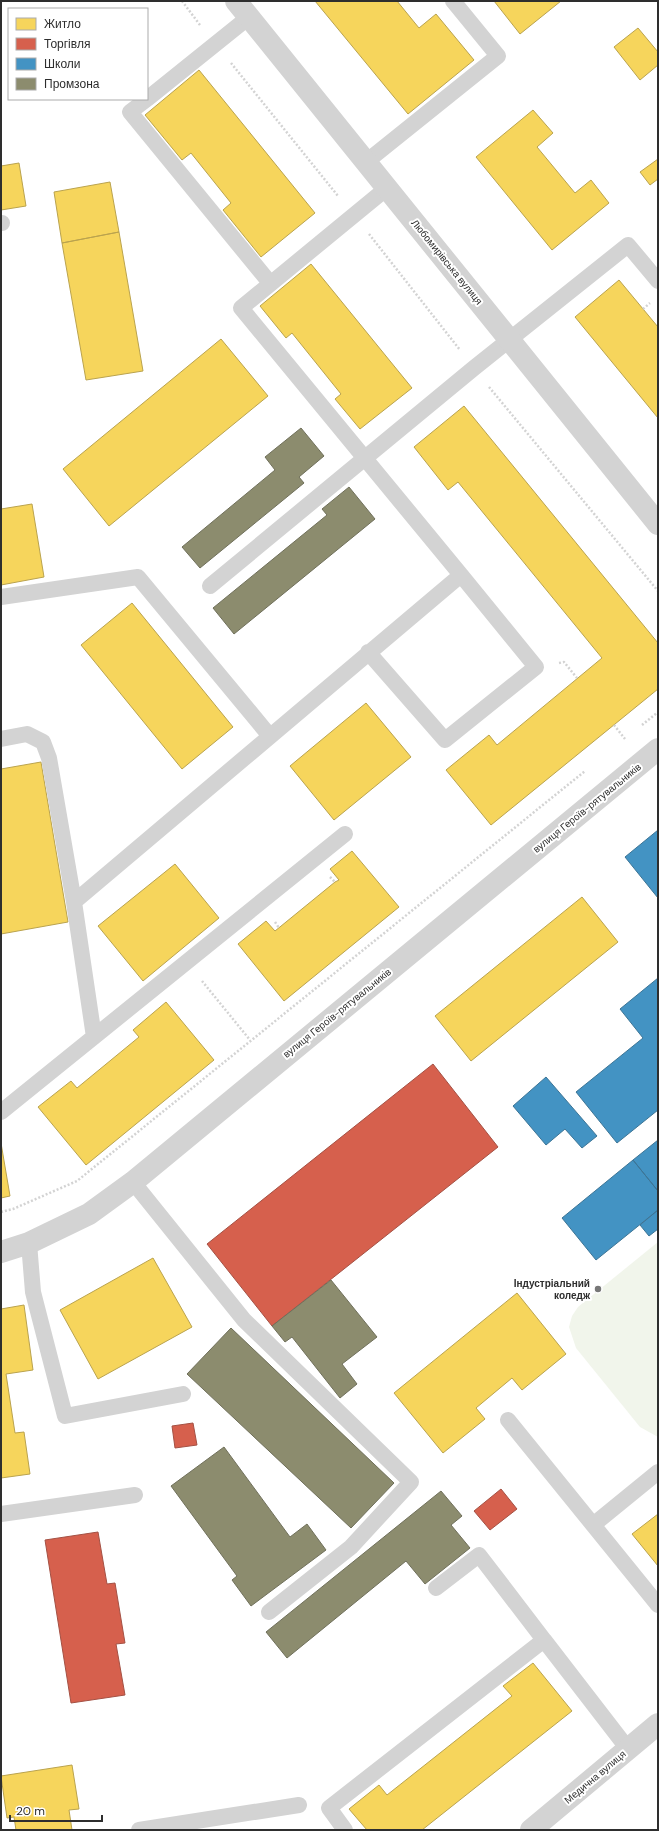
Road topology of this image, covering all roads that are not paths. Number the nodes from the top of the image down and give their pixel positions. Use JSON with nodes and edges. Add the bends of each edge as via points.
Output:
{"nodes":[{"id":1,"x":453,"y":1,"type":"edge"},
{"id":2,"x":243,"y":9,"type":"edge"},
{"id":3,"x":148,"y":98,"type":"edge"},
{"id":4,"x":146,"y":100,"type":"edge"},
{"id":5,"x":366,"y":162,"type":"junction"},
{"id":6,"x":387,"y":188,"type":"junction"},
{"id":7,"x":658,"y":281,"type":"edge"},
{"id":8,"x":270,"y":283,"type":"junction"},
{"id":9,"x":509,"y":340,"type":"junction"},
{"id":10,"x":364,"y":458,"type":"junction"},
{"id":11,"x":658,"y":524,"type":"edge"},
{"id":12,"x":461,"y":576,"type":"junction"},
{"id":13,"x":210,"y":586,"type":"dead end"},
{"id":14,"x":1,"y":597,"type":"edge"},
{"id":15,"x":368,"y":652,"type":"junction"},
{"id":16,"x":269,"y":735,"type":"junction"},
{"id":17,"x":1,"y":739,"type":"edge"},
{"id":18,"x":658,"y":749,"type":"edge"},
{"id":19,"x":344,"y":834,"type":"dead end"},
{"id":20,"x":74,"y":902,"type":"junction"},
{"id":21,"x":94,"y":1036,"type":"junction"},
{"id":22,"x":1,"y":1112,"type":"edge"},
{"id":23,"x":133,"y":1182,"type":"junction"},
{"id":24,"x":29,"y":1243,"type":"junction"},
{"id":25,"x":1,"y":1252,"type":"edge"},
{"id":26,"x":183,"y":1394,"type":"dead end"},
{"id":27,"x":508,"y":1420,"type":"dead end"},
{"id":28,"x":658,"y":1472,"type":"edge"},
{"id":29,"x":135,"y":1495,"type":"dead end"},
{"id":30,"x":1,"y":1514,"type":"edge"},
{"id":31,"x":593,"y":1525,"type":"junction"},
{"id":32,"x":436,"y":1588,"type":"dead end"},
{"id":33,"x":658,"y":1605,"type":"edge"},
{"id":34,"x":269,"y":1612,"type":"dead end"},
{"id":35,"x":544,"y":1640,"type":"junction"},
{"id":36,"x":658,"y":1724,"type":"edge"},
{"id":37,"x":628,"y":1749,"type":"junction"},
{"id":38,"x":299,"y":1804,"type":"dead end"},
{"id":39,"x":139,"y":1830,"type":"edge"},
{"id":40,"x":345,"y":1830,"type":"edge"},
{"id":41,"x":531,"y":1830,"type":"edge"}],
"edges":[{"from":1,"to":5,"type":"lane","via":[[498,56]]},
{"from":2,"to":3,"type":"lane","via":[[215,44]]},
{"from":2,"to":5,"type":"street","name":"Любомирівська вулиця"},
{"from":4,"to":8,"type":"lane","via":[[130,112]]},
{"from":5,"to":6,"type":"street","name":"Любомирівська вулиця"},
{"from":6,"to":8,"type":"lane"},
{"from":6,"to":9,"type":"street","name":"Любомирівська вулиця"},
{"from":7,"to":9,"type":"lane","via":[[628,245]]},
{"from":8,"to":10,"type":"lane","via":[[241,308]]},
{"from":9,"to":10,"type":"lane"},
{"from":9,"to":11,"type":"street","name":"Любомирівська вулиця"},
{"from":10,"to":12,"type":"lane"},
{"from":10,"to":13,"type":"lane"},
{"from":12,"to":15,"type":"lane"},
{"from":12,"to":15,"type":"lane","via":[[536,667],[445,740]]},
{"from":14,"to":16,"type":"lane","via":[[138,577]]},
{"from":15,"to":16,"type":"lane"},
{"from":16,"to":20,"type":"lane"},
{"from":17,"to":20,"type":"lane","via":[[27,734],[43,742],[49,758]]},
{"from":18,"to":23,"type":"street","name":"вулиця Героїв-рятувальників"},
{"from":19,"to":21,"type":"lane"},
{"from":20,"to":21,"type":"lane"},
{"from":21,"to":22,"type":"lane"},
{"from":23,"to":24,"type":"street","name":"вулиця Героїв-рятувальників","via":[[89,1214]]},
{"from":23,"to":34,"type":"lane","via":[[244,1320],[411,1482],[351,1547]]},
{"from":24,"to":25,"type":"street","name":"вулиця Героїв-рятувальників"},
{"from":24,"to":26,"type":"lane","via":[[33,1292],[65,1416]]},
{"from":27,"to":31,"type":"lane"},
{"from":28,"to":31,"type":"lane"},
{"from":29,"to":30,"type":"lane"},
{"from":31,"to":33,"type":"lane"},
{"from":32,"to":35,"type":"lane","via":[[479,1555]]},
{"from":35,"to":37,"type":"lane"},
{"from":35,"to":40,"type":"lane","via":[[329,1808]]},
{"from":36,"to":37,"type":"street","name":"Медична вулиця"},
{"from":37,"to":41,"type":"street","name":"Медична вулиця"},
{"from":38,"to":39,"type":"lane"}]}
